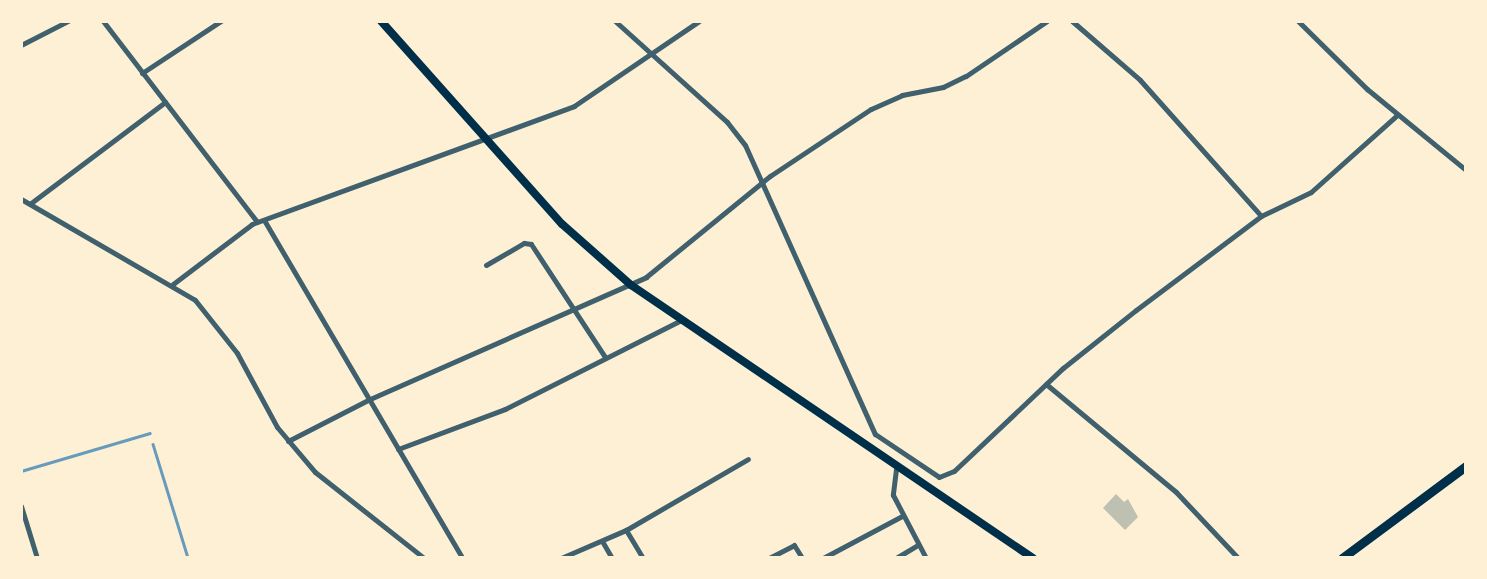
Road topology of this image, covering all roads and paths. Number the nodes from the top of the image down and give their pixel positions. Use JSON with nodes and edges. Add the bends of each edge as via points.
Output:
{"nodes":[{"id":1,"x":68,"y":21,"type":"edge"},
{"id":2,"x":103,"y":21,"type":"edge"},
{"id":3,"x":221,"y":21,"type":"edge"},
{"id":4,"x":381,"y":21,"type":"edge"},
{"id":5,"x":615,"y":21,"type":"edge"},
{"id":6,"x":699,"y":21,"type":"edge"},
{"id":7,"x":1047,"y":21,"type":"edge"},
{"id":8,"x":1072,"y":21,"type":"edge"},
{"id":9,"x":1298,"y":21,"type":"edge"},
{"id":10,"x":21,"y":45,"type":"edge"},
{"id":11,"x":650,"y":53,"type":"junction"},
{"id":12,"x":142,"y":73,"type":"junction"},
{"id":13,"x":165,"y":102,"type":"junction"},
{"id":14,"x":1397,"y":115,"type":"junction"},
{"id":15,"x":484,"y":137,"type":"junction"},
{"id":16,"x":1466,"y":170,"type":"edge"},
{"id":17,"x":762,"y":184,"type":"junction"},
{"id":18,"x":21,"y":199,"type":"edge"},
{"id":19,"x":31,"y":203,"type":"junction"},
{"id":20,"x":1261,"y":216,"type":"junction"},
{"id":21,"x":260,"y":221,"type":"junction"},
{"id":22,"x":486,"y":265,"type":"dead end"},
{"id":23,"x":173,"y":284,"type":"junction"},
{"id":24,"x":631,"y":285,"type":"junction"},
{"id":25,"x":573,"y":310,"type":"junction"},
{"id":26,"x":681,"y":320,"type":"junction"},
{"id":27,"x":605,"y":357,"type":"junction"},
{"id":28,"x":1046,"y":384,"type":"junction"},
{"id":29,"x":370,"y":400,"type":"junction"},
{"id":30,"x":880,"y":440,"type":"junction"},
{"id":31,"x":288,"y":441,"type":"junction"},
{"id":32,"x":398,"y":449,"type":"junction"},
{"id":33,"x":748,"y":458,"type":"dead end"},
{"id":34,"x":880,"y":458,"type":"junction"},
{"id":35,"x":1466,"y":466,"type":"edge"},
{"id":36,"x":896,"y":469,"type":"junction"},
{"id":37,"x":21,"y":506,"type":"edge"},
{"id":38,"x":902,"y":516,"type":"junction"},
{"id":39,"x":626,"y":530,"type":"junction"},
{"id":40,"x":601,"y":541,"type":"junction"},
{"id":41,"x":918,"y":545,"type":"junction"},
{"id":42,"x":37,"y":558,"type":"edge"},
{"id":43,"x":424,"y":558,"type":"edge"},
{"id":44,"x":462,"y":558,"type":"edge"},
{"id":45,"x":561,"y":558,"type":"edge"},
{"id":46,"x":612,"y":558,"type":"edge"},
{"id":47,"x":643,"y":558,"type":"edge"},
{"id":48,"x":769,"y":558,"type":"edge"},
{"id":49,"x":802,"y":558,"type":"edge"},
{"id":50,"x":823,"y":558,"type":"edge"},
{"id":51,"x":896,"y":558,"type":"edge"},
{"id":52,"x":926,"y":558,"type":"edge"},
{"id":53,"x":1033,"y":558,"type":"edge"},
{"id":54,"x":1238,"y":558,"type":"edge"},
{"id":55,"x":1342,"y":558,"type":"edge"}],
"edges":[{"from":1,"to":10,"type":"street"},
{"from":2,"to":12,"type":"street"},
{"from":3,"to":12,"type":"street"},
{"from":4,"to":15,"type":"main road"},
{"from":5,"to":11,"type":"street"},
{"from":6,"to":11,"type":"street"},
{"from":7,"to":17,"type":"street","via":[[966,76],[872,109]]},
{"from":8,"to":20,"type":"street","via":[[1140,80]]},
{"from":9,"to":14,"type":"street"},
{"from":11,"to":15,"type":"street","via":[[574,106]]},
{"from":11,"to":17,"type":"street","via":[[727,121],[746,145]]},
{"from":12,"to":13,"type":"street"},
{"from":13,"to":19,"type":"street"},
{"from":13,"to":21,"type":"street"},
{"from":14,"to":16,"type":"street"},
{"from":14,"to":20,"type":"street","via":[[1311,192]]},
{"from":15,"to":21,"type":"street"},
{"from":15,"to":24,"type":"main road","via":[[562,224]]},
{"from":17,"to":24,"type":"street","via":[[667,262]]},
{"from":17,"to":30,"type":"street"},
{"from":18,"to":19,"type":"street"},
{"from":19,"to":23,"type":"street"},
{"from":20,"to":28,"type":"street"},
{"from":21,"to":23,"type":"street","via":[[227,240]]},
{"from":21,"to":29,"type":"street"},
{"from":22,"to":25,"type":"street","via":[[524,243],[531,244]]},
{"from":23,"to":31,"type":"street","via":[[195,300],[237,353]]},
{"from":24,"to":25,"type":"street"},
{"from":24,"to":26,"type":"main road"},
{"from":25,"to":27,"type":"street"},
{"from":25,"to":29,"type":"street"},
{"from":26,"to":27,"type":"street"},
{"from":26,"to":34,"type":"main road"},
{"from":27,"to":32,"type":"street","via":[[505,409]]},
{"from":28,"to":30,"type":"street","via":[[945,477]]},
{"from":28,"to":54,"type":"street","via":[[1176,492]]},
{"from":29,"to":31,"type":"street"},
{"from":29,"to":32,"type":"street"},
{"from":30,"to":34,"type":"street"},
{"from":31,"to":43,"type":"street","via":[[316,472]]},
{"from":32,"to":44,"type":"street"},
{"from":33,"to":39,"type":"street"},
{"from":34,"to":36,"type":"main road"},
{"from":35,"to":55,"type":"highway"},
{"from":36,"to":38,"type":"street","via":[[893,495]]},
{"from":36,"to":53,"type":"main road"},
{"from":37,"to":42,"type":"street"},
{"from":38,"to":41,"type":"street"},
{"from":38,"to":50,"type":"street"},
{"from":39,"to":40,"type":"street"},
{"from":39,"to":47,"type":"street"},
{"from":40,"to":45,"type":"street"},
{"from":40,"to":46,"type":"street"},
{"from":41,"to":51,"type":"street"},
{"from":41,"to":52,"type":"street"},
{"from":48,"to":49,"type":"street","via":[[794,545]]}]}
